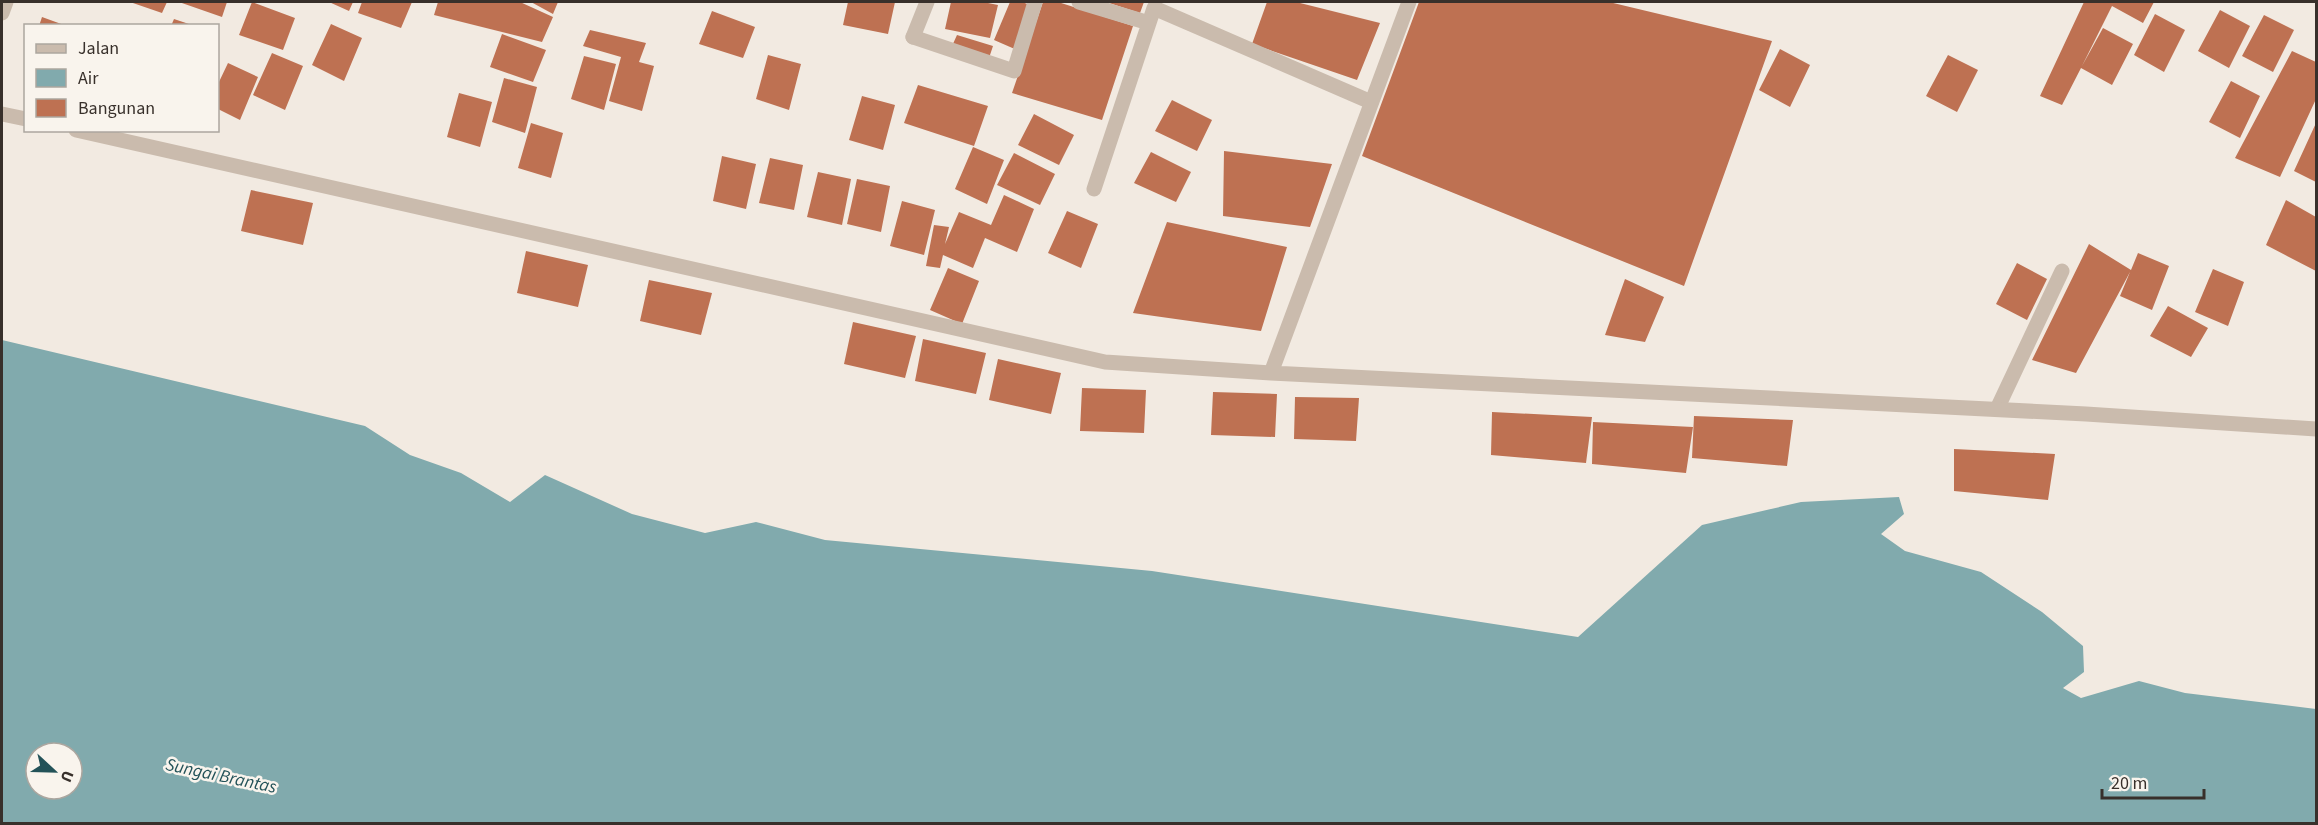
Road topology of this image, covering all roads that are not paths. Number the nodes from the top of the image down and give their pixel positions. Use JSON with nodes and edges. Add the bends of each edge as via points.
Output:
{"nodes":[{"id":1,"x":6,"y":2,"type":"edge"},
{"id":2,"x":927,"y":2,"type":"edge"},
{"id":3,"x":1035,"y":2,"type":"edge"},
{"id":4,"x":1078,"y":2,"type":"edge"},
{"id":5,"x":1409,"y":2,"type":"edge"},
{"id":6,"x":2,"y":14,"type":"edge"},
{"id":7,"x":1149,"y":23,"type":"junction"},
{"id":8,"x":1371,"y":102,"type":"junction"},
{"id":9,"x":2,"y":114,"type":"edge"},
{"id":10,"x":24,"y":119,"type":"edge"},
{"id":11,"x":85,"y":132,"type":"edge"},
{"id":12,"x":1094,"y":189,"type":"dead end"},
{"id":13,"x":2062,"y":271,"type":"dead end"},
{"id":14,"x":1271,"y":373,"type":"junction"},
{"id":15,"x":1997,"y":409,"type":"junction"},
{"id":16,"x":2316,"y":412,"type":"edge"},
{"id":17,"x":2312,"y":428,"type":"edge"}],
"edges":[{"from":1,"to":6,"type":"street"},
{"from":2,"to":3,"type":"street","via":[[913,37],[1014,71]]},
{"from":4,"to":7,"type":"street"},
{"from":5,"to":8,"type":"street"},
{"from":7,"to":8,"type":"street","via":[[1154,8]]},
{"from":7,"to":12,"type":"street"},
{"from":8,"to":14,"type":"street"},
{"from":9,"to":10,"type":"street"},
{"from":11,"to":14,"type":"street","via":[[1105,362]]},
{"from":13,"to":15,"type":"street"},
{"from":14,"to":15,"type":"street"},
{"from":15,"to":17,"type":"street"},
{"from":16,"to":17,"type":"street"}]}
